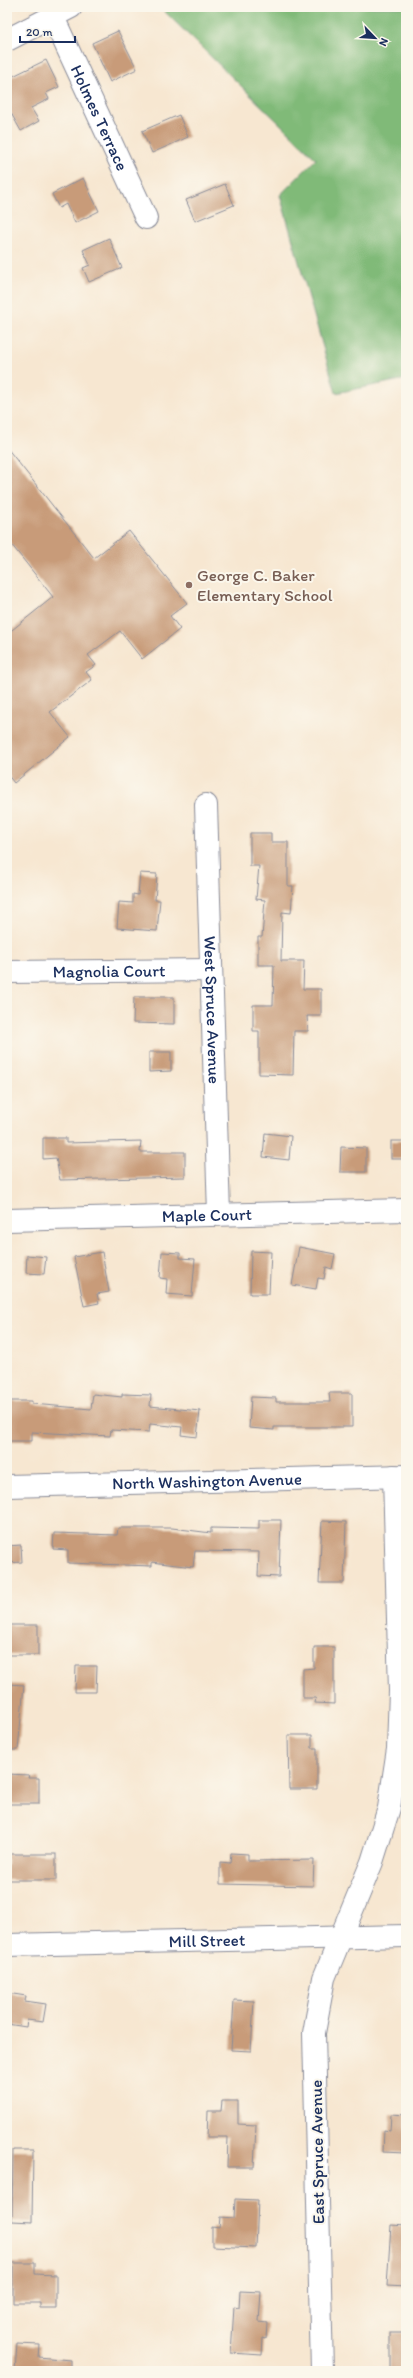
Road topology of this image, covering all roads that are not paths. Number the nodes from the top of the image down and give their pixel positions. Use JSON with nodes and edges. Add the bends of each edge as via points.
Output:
{"nodes":[{"id":1,"x":62,"y":12,"type":"edge"},
{"id":2,"x":7,"y":40,"type":"edge"},
{"id":3,"x":146,"y":218,"type":"dead end"},
{"id":4,"x":206,"y":805,"type":"dead end"},
{"id":5,"x":211,"y":970,"type":"junction"},
{"id":6,"x":7,"y":972,"type":"edge"},
{"id":7,"x":406,"y":1210,"type":"edge"},
{"id":8,"x":219,"y":1214,"type":"junction"},
{"id":9,"x":7,"y":1220,"type":"edge"},
{"id":10,"x":400,"y":1476,"type":"edge"},
{"id":11,"x":7,"y":1486,"type":"edge"},
{"id":12,"x":406,"y":1936,"type":"edge"},
{"id":13,"x":341,"y":1937,"type":"junction"},
{"id":14,"x":7,"y":1945,"type":"edge"},
{"id":15,"x":322,"y":2371,"type":"edge"}],
"edges":[{"from":1,"to":2,"type":"street"},
{"from":1,"to":3,"type":"street","name":"Holmes Terrace"},
{"from":4,"to":5,"type":"street","name":"West Spruce Avenue"},
{"from":5,"to":6,"type":"street","name":"Magnolia Court"},
{"from":5,"to":8,"type":"street","name":"West Spruce Avenue"},
{"from":7,"to":8,"type":"street","name":"Maple Court"},
{"from":8,"to":9,"type":"street","name":"Maple Court"},
{"from":10,"to":11,"type":"street","name":"North Washington Avenue"},
{"from":10,"to":13,"type":"street","via":[[398,1750],[389,1808],[372,1862]]},
{"from":12,"to":13,"type":"street","name":"Mill Street"},
{"from":13,"to":14,"type":"street","name":"Mill Street"},
{"from":13,"to":15,"type":"street","name":"East Spruce Avenue","via":[[324,1978],[314,2033]]}]}
